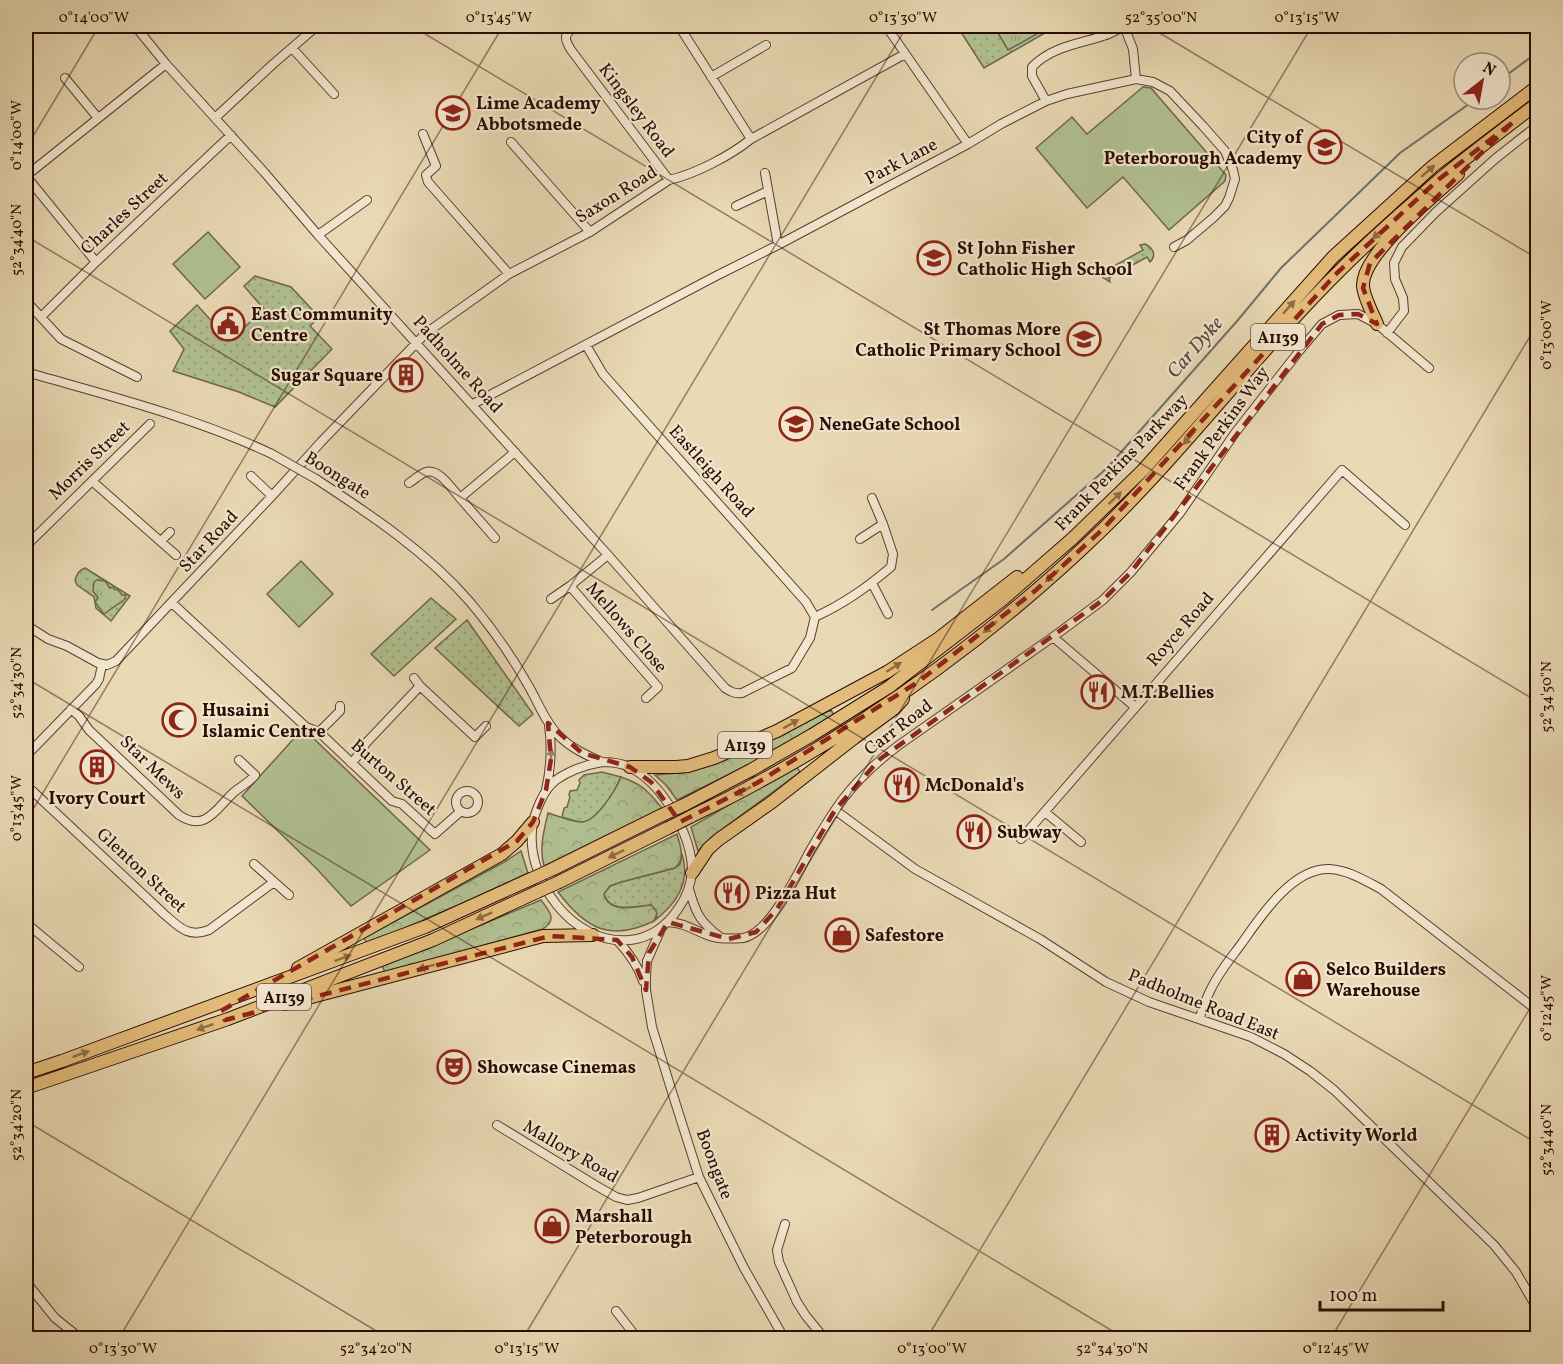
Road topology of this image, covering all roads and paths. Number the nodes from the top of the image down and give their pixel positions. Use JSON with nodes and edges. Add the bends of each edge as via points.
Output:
{"nodes":[{"id":1,"x":135,"y":26,"type":"edge"},
{"id":2,"x":317,"y":26,"type":"edge"},
{"id":3,"x":679,"y":26,"type":"edge"},
{"id":4,"x":886,"y":26,"type":"edge"},
{"id":5,"x":1124,"y":26,"type":"edge"},
{"id":6,"x":573,"y":28,"type":"edge"},
{"id":7,"x":766,"y":45,"type":"dead end"},
{"id":8,"x":292,"y":48,"type":"junction"},
{"id":9,"x":905,"y":54,"type":"junction"},
{"id":10,"x":166,"y":64,"type":"junction"},
{"id":11,"x":711,"y":77,"type":"junction"},
{"id":12,"x":65,"y":78,"type":"dead end"},
{"id":13,"x":1136,"y":80,"type":"junction"},
{"id":14,"x":1538,"y":86,"type":"edge"},
{"id":15,"x":334,"y":94,"type":"dead end"},
{"id":16,"x":1046,"y":101,"type":"junction"},
{"id":17,"x":1538,"y":103,"type":"edge"},
{"id":18,"x":98,"y":118,"type":"junction"},
{"id":19,"x":215,"y":118,"type":"junction"},
{"id":20,"x":1512,"y":123,"type":"junction"},
{"id":21,"x":1538,"y":125,"type":"edge"},
{"id":22,"x":423,"y":134,"type":"dead end"},
{"id":23,"x":231,"y":135,"type":"junction"},
{"id":24,"x":751,"y":139,"type":"junction"},
{"id":25,"x":511,"y":142,"type":"dead end"},
{"id":26,"x":968,"y":144,"type":"junction"},
{"id":27,"x":765,"y":173,"type":"dead end"},
{"id":28,"x":26,"y":176,"type":"edge"},
{"id":29,"x":669,"y":180,"type":"junction"},
{"id":30,"x":768,"y":191,"type":"junction"},
{"id":31,"x":367,"y":200,"type":"dead end"},
{"id":32,"x":735,"y":206,"type":"dead end"},
{"id":33,"x":590,"y":232,"type":"junction"},
{"id":34,"x":318,"y":235,"type":"junction"},
{"id":35,"x":778,"y":245,"type":"junction"},
{"id":36,"x":1174,"y":247,"type":"dead end"},
{"id":37,"x":96,"y":262,"type":"junction"},
{"id":38,"x":509,"y":274,"type":"junction"},
{"id":39,"x":26,"y":301,"type":"edge"},
{"id":40,"x":41,"y":317,"type":"junction"},
{"id":41,"x":1377,"y":324,"type":"junction"},
{"id":42,"x":1387,"y":333,"type":"junction"},
{"id":43,"x":416,"y":342,"type":"junction"},
{"id":44,"x":586,"y":345,"type":"junction"},
{"id":45,"x":1429,"y":369,"type":"dead end"},
{"id":46,"x":26,"y":372,"type":"edge"},
{"id":47,"x":137,"y":377,"type":"dead end"},
{"id":48,"x":473,"y":404,"type":"junction"},
{"id":49,"x":150,"y":424,"type":"dead end"},
{"id":50,"x":515,"y":452,"type":"junction"},
{"id":51,"x":251,"y":476,"type":"dead end"},
{"id":52,"x":92,"y":481,"type":"junction"},
{"id":53,"x":409,"y":483,"type":"dead end"},
{"id":54,"x":272,"y":496,"type":"junction"},
{"id":55,"x":460,"y":498,"type":"junction"},
{"id":56,"x":872,"y":498,"type":"dead end"},
{"id":57,"x":884,"y":524,"type":"junction"},
{"id":58,"x":1405,"y":525,"type":"dead end"},
{"id":59,"x":170,"y":532,"type":"dead end"},
{"id":60,"x":495,"y":538,"type":"dead end"},
{"id":61,"x":860,"y":538,"type":"dead end"},
{"id":62,"x":1073,"y":538,"type":"junction"},
{"id":63,"x":161,"y":541,"type":"junction"},
{"id":64,"x":26,"y":546,"type":"edge"},
{"id":65,"x":176,"y":555,"type":"dead end"},
{"id":66,"x":608,"y":555,"type":"junction"},
{"id":67,"x":872,"y":583,"type":"junction"},
{"id":68,"x":570,"y":585,"type":"junction"},
{"id":69,"x":550,"y":599,"type":"dead end"},
{"id":70,"x":172,"y":603,"type":"junction"},
{"id":71,"x":888,"y":614,"type":"dead end"},
{"id":72,"x":815,"y":617,"type":"junction"},
{"id":73,"x":26,"y":625,"type":"edge"},
{"id":74,"x":1053,"y":637,"type":"junction"},
{"id":75,"x":102,"y":664,"type":"junction"},
{"id":76,"x":646,"y":698,"type":"dead end"},
{"id":77,"x":340,"y":706,"type":"dead end"},
{"id":78,"x":1135,"y":707,"type":"junction"},
{"id":79,"x":71,"y":709,"type":"junction"},
{"id":80,"x":548,"y":723,"type":"junction"},
{"id":81,"x":486,"y":726,"type":"dead end"},
{"id":82,"x":319,"y":732,"type":"junction"},
{"id":83,"x":851,"y":734,"type":"junction"},
{"id":84,"x":26,"y":756,"type":"edge"},
{"id":85,"x":238,"y":760,"type":"dead end"},
{"id":86,"x":351,"y":762,"type":"junction"},
{"id":87,"x":602,"y":762,"type":"junction"},
{"id":88,"x":630,"y":767,"type":"junction"},
{"id":89,"x":26,"y":785,"type":"edge"},
{"id":90,"x":546,"y":790,"type":"junction"},
{"id":91,"x":218,"y":795,"type":"dead end"},
{"id":92,"x":225,"y":801,"type":"junction"},
{"id":93,"x":835,"y":810,"type":"junction"},
{"id":94,"x":461,"y":811,"type":"dead end"},
{"id":95,"x":1045,"y":812,"type":"junction"},
{"id":96,"x":533,"y":822,"type":"junction"},
{"id":97,"x":1021,"y":839,"type":"dead end"},
{"id":98,"x":1081,"y":842,"type":"dead end"},
{"id":99,"x":254,"y":864,"type":"dead end"},
{"id":100,"x":692,"y":873,"type":"junction"},
{"id":101,"x":274,"y":882,"type":"junction"},
{"id":102,"x":689,"y":890,"type":"junction"},
{"id":103,"x":289,"y":895,"type":"dead end"},
{"id":104,"x":26,"y":923,"type":"edge"},
{"id":105,"x":664,"y":925,"type":"junction"},
{"id":106,"x":593,"y":935,"type":"junction"},
{"id":107,"x":720,"y":937,"type":"junction"},
{"id":108,"x":617,"y":940,"type":"junction"},
{"id":109,"x":80,"y":968,"type":"dead end"},
{"id":110,"x":263,"y":988,"type":"junction"},
{"id":111,"x":646,"y":990,"type":"junction"},
{"id":112,"x":1538,"y":1011,"type":"edge"},
{"id":113,"x":228,"y":1019,"type":"junction"},
{"id":114,"x":1199,"y":1019,"type":"junction"},
{"id":115,"x":26,"y":1073,"type":"edge"},
{"id":116,"x":26,"y":1088,"type":"edge"},
{"id":117,"x":497,"y":1125,"type":"dead end"},
{"id":118,"x":699,"y":1177,"type":"junction"},
{"id":119,"x":785,"y":1224,"type":"dead end"},
{"id":120,"x":26,"y":1282,"type":"edge"},
{"id":121,"x":1538,"y":1310,"type":"edge"},
{"id":122,"x":616,"y":1311,"type":"dead end"},
{"id":123,"x":80,"y":1338,"type":"edge"},
{"id":124,"x":637,"y":1338,"type":"edge"},
{"id":125,"x":783,"y":1338,"type":"edge"},
{"id":126,"x":824,"y":1338,"type":"edge"}],
"edges":[{"from":1,"to":10,"type":"street","name":"Padholme Road"},
{"from":2,"to":8,"type":"street"},
{"from":3,"to":11,"type":"street"},
{"from":4,"to":9,"type":"street"},
{"from":5,"to":13,"type":"street"},
{"from":5,"to":16,"type":"street","via":[[1074,43],[1038,61],[1032,67],[1032,76]]},
{"from":6,"to":29,"type":"street","name":"Kingsley Road","via":[[565,39],[571,50]]},
{"from":7,"to":11,"type":"street"},
{"from":8,"to":15,"type":"street"},
{"from":8,"to":19,"type":"street"},
{"from":9,"to":24,"type":"street","name":"Saxon Road"},
{"from":9,"to":26,"type":"street"},
{"from":10,"to":18,"type":"street"},
{"from":10,"to":19,"type":"street","name":"Padholme Road"},
{"from":11,"to":24,"type":"street"},
{"from":12,"to":18,"type":"street"},
{"from":13,"to":16,"type":"street","name":"Park Lane"},
{"from":13,"to":36,"type":"street","name":"Park Lane","via":[[1153,82],[1170,91],[1225,152],[1233,170],[1235,179],[1225,206]]},
{"from":62,"to":14,"type":"highway","name":"Frank Perkins Parkway","number":"A1139","one_way":true,"via":[[1143,470],[1333,257],[1433,166]]},
{"from":16,"to":26,"type":"street","name":"Park Lane"},
{"from":17,"to":20,"type":"highway","name":"Frank Perkins Parkway","number":"A1139"},
{"from":18,"to":28,"type":"street"},
{"from":19,"to":23,"type":"street","name":"Padholme Road"},
{"from":20,"to":41,"type":"highway","via":[[1399,229],[1370,263],[1363,288]]},
{"from":20,"to":83,"type":"highway","name":"Frank Perkins Parkway","number":"A1139","one_way":true,"via":[[1438,180],[1337,273],[1103,530],[972,643],[918,682],[895,708]]},
{"from":21,"to":42,"type":"street","via":[[1495,159],[1402,247],[1394,264],[1404,311]]},
{"from":22,"to":38,"type":"street","via":[[436,166],[426,175],[428,182]]},
{"from":23,"to":34,"type":"street","name":"Padholme Road"},
{"from":23,"to":37,"type":"street","name":"Charles Street"},
{"from":24,"to":29,"type":"street","name":"Saxon Road","via":[[683,177]]},
{"from":25,"to":33,"type":"street"},
{"from":26,"to":35,"type":"street","name":"Park Lane"},
{"from":27,"to":30,"type":"street"},
{"from":28,"to":37,"type":"street"},
{"from":29,"to":33,"type":"street","name":"Saxon Road"},
{"from":30,"to":32,"type":"street"},
{"from":30,"to":35,"type":"street"},
{"from":31,"to":34,"type":"street"},
{"from":33,"to":38,"type":"street","name":"Saxon Road"},
{"from":34,"to":43,"type":"street","name":"Padholme Road"},
{"from":35,"to":44,"type":"street","name":"Park Lane"},
{"from":37,"to":40,"type":"street","name":"Charles Street"},
{"from":38,"to":43,"type":"street","name":"Saxon Road"},
{"from":39,"to":40,"type":"street"},
{"from":40,"to":47,"type":"street","via":[[61,339]]},
{"from":41,"to":42,"type":"street","name":"Frank Perkins Way"},
{"from":41,"to":74,"type":"street","name":"Frank Perkins Way","via":[[1358,314],[1340,315],[1322,324],[1234,433],[1180,513],[1131,572],[1103,600]]},
{"from":42,"to":45,"type":"street","name":"Frank Perkins Way"},
{"from":43,"to":48,"type":"street","name":"Padholme Road"},
{"from":43,"to":54,"type":"street","name":"Star Road"},
{"from":44,"to":48,"type":"street","name":"Park Lane"},
{"from":44,"to":72,"type":"street","name":"Eastleigh Road","via":[[603,374],[806,602]]},
{"from":46,"to":80,"type":"street","name":"Boongate","bridge":true,"via":[[192,421],[245,441],[316,479],[398,535],[454,585],[496,635]]},
{"from":48,"to":50,"type":"street","name":"Padholme Road"},
{"from":49,"to":52,"type":"street","name":"Morris Street"},
{"from":50,"to":55,"type":"street"},
{"from":50,"to":66,"type":"street","name":"Padholme Road"},
{"from":51,"to":54,"type":"street"},
{"from":52,"to":63,"type":"street"},
{"from":52,"to":64,"type":"street","name":"Morris Street"},
{"from":53,"to":55,"type":"street","via":[[432,472]]},
{"from":54,"to":70,"type":"street","name":"Star Road"},
{"from":55,"to":60,"type":"street"},
{"from":56,"to":57,"type":"street"},
{"from":57,"to":61,"type":"street"},
{"from":57,"to":67,"type":"street","via":[[893,554],[891,567]]},
{"from":58,"to":78,"type":"street","name":"Royce Road","via":[[1342,470]]},
{"from":59,"to":63,"type":"street"},
{"from":88,"to":62,"type":"highway","number":"A1139","one_way":true,"via":[[688,766],[777,731],[887,672]]},
{"from":110,"to":62,"type":"highway","name":"Frank Perkins Parkway","number":"A1139","one_way":true,"bridge":true,"via":[[426,927],[553,869],[751,770],[889,687],[962,632]]},
{"from":63,"to":65,"type":"street"},
{"from":66,"to":68,"type":"street","name":"Mellows Close"},
{"from":66,"to":72,"type":"street","name":"Padholme Road","via":[[725,688],[737,694],[792,668],[810,638]]},
{"from":67,"to":71,"type":"street"},
{"from":67,"to":72,"type":"street"},
{"from":68,"to":69,"type":"street"},
{"from":68,"to":76,"type":"street","name":"Mellows Close","via":[[658,687]]},
{"from":70,"to":75,"type":"street","name":"Star Road","via":[[116,661]]},
{"from":70,"to":82,"type":"street","name":"Burton Street","via":[[306,727]]},
{"from":73,"to":75,"type":"street"},
{"from":74,"to":78,"type":"street"},
{"from":74,"to":93,"type":"street","name":"Carr Road","via":[[880,759]]},
{"from":75,"to":79,"type":"street","via":[[96,684]]},
{"from":77,"to":82,"type":"street","via":[[340,711]]},
{"from":78,"to":95,"type":"street","name":"Royce Road"},
{"from":79,"to":84,"type":"street"},
{"from":79,"to":92,"type":"street","name":"Star Mews","via":[[185,819],[206,819]]},
{"from":80,"to":87,"type":"street","name":"Boongate","via":[[569,745]]},
{"from":90,"to":80,"type":"street","name":"Boongate","one_way":true,"via":[[551,759]]},
{"from":81,"to":86,"type":"street","via":[[475,737],[417,682]]},
{"from":82,"to":86,"type":"street","name":"Burton Street"},
{"from":83,"to":100,"type":"highway","number":"A1139","via":[[772,802],[718,840]]},
{"from":83,"to":113,"type":"highway","number":"A1139","one_way":true,"bridge":true,"via":[[559,882],[433,940]]},
{"from":85,"to":92,"type":"street","name":"Star Mews","via":[[255,775]]},
{"from":86,"to":94,"type":"street","name":"Burton Street","via":[[435,834]]},
{"from":87,"to":88,"type":"street"},
{"from":87,"to":90,"type":"street","via":[[566,773]]},
{"from":88,"to":100,"type":"street","via":[[651,782],[674,813],[688,847]]},
{"from":89,"to":101,"type":"street","name":"Glenton Street","via":[[188,933],[209,930]]},
{"from":90,"to":96,"type":"street"},
{"from":91,"to":92,"type":"street"},
{"from":93,"to":107,"type":"street","name":"Carr Road","via":[[782,902],[764,925],[744,938]]},
{"from":93,"to":114,"type":"street","name":"Padholme Road East","via":[[915,869],[1106,981],[1149,1002]]},
{"from":95,"to":97,"type":"street","name":"Royce Road"},
{"from":95,"to":98,"type":"street"},
{"from":96,"to":106,"type":"street","via":[[532,840],[542,881],[567,917]]},
{"from":96,"to":110,"type":"highway","number":"A1139","via":[[502,854]]},
{"from":99,"to":101,"type":"street"},
{"from":100,"to":102,"type":"street"},
{"from":101,"to":103,"type":"street"},
{"from":102,"to":105,"type":"street"},
{"from":102,"to":107,"type":"street","via":[[704,925]]},
{"from":104,"to":109,"type":"street"},
{"from":105,"to":107,"type":"street","name":"Carr Road","via":[[687,925],[708,936]]},
{"from":105,"to":108,"type":"street","via":[[644,937]]},
{"from":105,"to":111,"type":"street","name":"Boongate","via":[[648,961]]},
{"from":106,"to":108,"type":"street"},
{"from":106,"to":113,"type":"highway","number":"A1139","one_way":true,"via":[[534,939]]},
{"from":108,"to":111,"type":"street","name":"Boongate","via":[[632,957]]},
{"from":115,"to":110,"type":"highway","number":"A1139","one_way":true},
{"from":111,"to":118,"type":"street","name":"Boongate","via":[[652,1028]]},
{"from":112,"to":114,"type":"street","via":[[1381,889],[1330,868],[1297,880],[1265,910],[1210,989]]},
{"from":113,"to":116,"type":"highway","number":"A1139","one_way":true},
{"from":114,"to":121,"type":"street","name":"Padholme Road East","via":[[1251,1037],[1284,1054],[1334,1090],[1494,1245],[1516,1272]]},
{"from":117,"to":118,"type":"street","name":"Mallory Road","via":[[627,1200]]},
{"from":118,"to":125,"type":"street","name":"Boongate"},
{"from":119,"to":126,"type":"street","via":[[777,1250],[779,1262],[797,1302]]},
{"from":120,"to":123,"type":"street","via":[[55,1318]]},
{"from":122,"to":124,"type":"street"}]}
